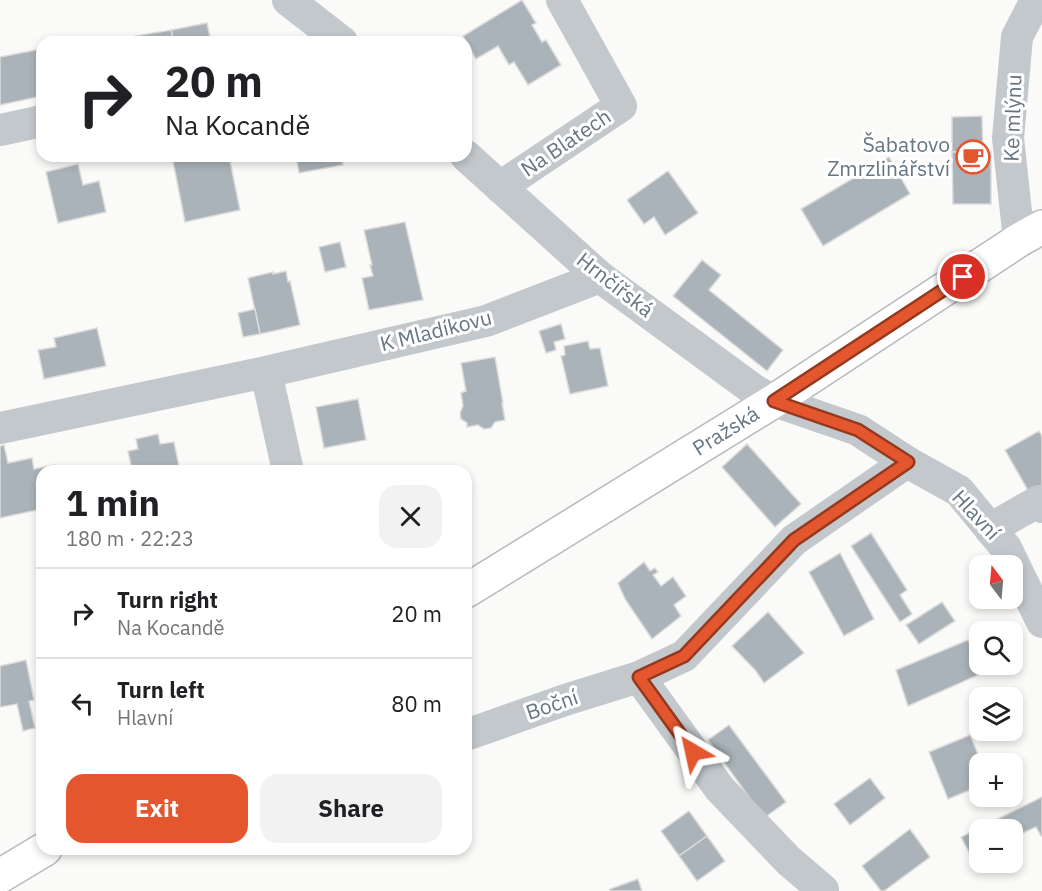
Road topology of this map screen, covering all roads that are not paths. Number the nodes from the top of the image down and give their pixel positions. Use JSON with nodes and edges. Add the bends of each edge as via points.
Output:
{"nodes":[{"id":1,"x":288,"y":0,"type":"edge"},
{"id":2,"x":562,"y":0,"type":"edge"},
{"id":3,"x":1036,"y":0,"type":"edge"},
{"id":4,"x":334,"y":36,"type":"edge"},
{"id":5,"x":36,"y":122,"type":"edge"},
{"id":6,"x":0,"y":130,"type":"edge"},
{"id":7,"x":472,"y":161,"type":"edge"},
{"id":8,"x":500,"y":187,"type":"junction"},
{"id":9,"x":1031,"y":233,"type":"edge"},
{"id":10,"x":600,"y":277,"type":"junction"},
{"id":11,"x":266,"y":372,"type":"junction"},
{"id":12,"x":774,"y":401,"type":"junction"},
{"id":13,"x":0,"y":428,"type":"edge"},
{"id":14,"x":908,"y":462,"type":"junction"},
{"id":15,"x":287,"y":465,"type":"edge"},
{"id":16,"x":1042,"y":507,"type":"edge"},
{"id":17,"x":990,"y":529,"type":"junction"},
{"id":18,"x":472,"y":587,"type":"edge"},
{"id":19,"x":1039,"y":606,"type":"edge"},
{"id":20,"x":639,"y":677,"type":"junction"},
{"id":21,"x":472,"y":733,"type":"edge"},
{"id":22,"x":36,"y":854,"type":"edge"},
{"id":23,"x":0,"y":876,"type":"edge"},
{"id":24,"x":824,"y":890,"type":"edge"}],
"edges":[{"from":1,"to":4,"type":"street"},
{"from":2,"to":8,"type":"street","name":"Na Blatech","via":[[621,106]]},
{"from":3,"to":9,"type":"street","name":"Ke mlýnu","via":[[1017,37],[1008,138]]},
{"from":5,"to":6,"type":"street"},
{"from":7,"to":8,"type":"street","name":"Hrnčířská"},
{"from":8,"to":10,"type":"street","name":"Hrnčířská"},
{"from":9,"to":12,"type":"main road","name":"Pražská"},
{"from":10,"to":11,"type":"street","name":"K Mladíkovu","via":[[486,321]]},
{"from":10,"to":12,"type":"street","name":"Hrnčířská"},
{"from":11,"to":13,"type":"street","name":"K Mladíkovu"},
{"from":11,"to":15,"type":"street"},
{"from":12,"to":14,"type":"street","name":"Hlavní","via":[[858,430]]},
{"from":12,"to":18,"type":"main road","name":"Pražská"},
{"from":14,"to":17,"type":"street","name":"Hlavní","via":[[959,491]]},
{"from":14,"to":20,"type":"street","name":"Boční","via":[[794,540],[684,656]]},
{"from":16,"to":17,"type":"street","via":[[1039,501]]},
{"from":17,"to":19,"type":"street","name":"Hlavní","via":[[1006,548]]},
{"from":20,"to":21,"type":"street","name":"Boční"},
{"from":20,"to":24,"type":"street","via":[[720,789],[789,861]]},
{"from":22,"to":23,"type":"main road"}]}
